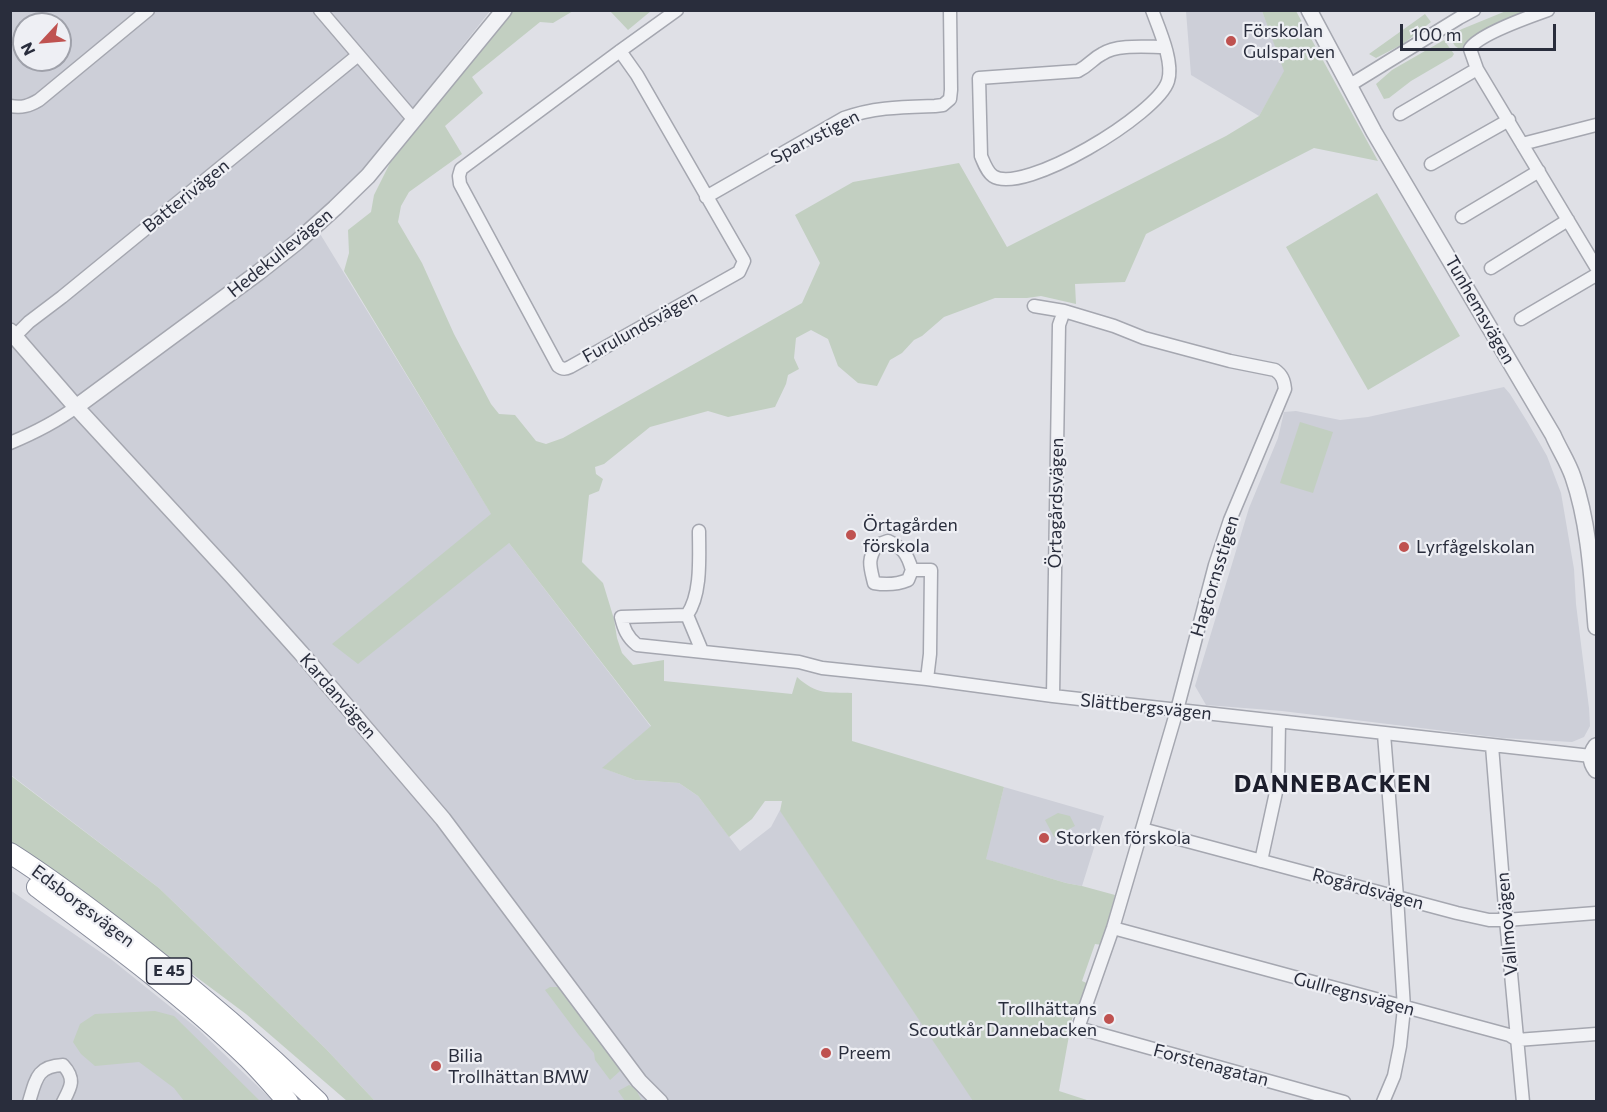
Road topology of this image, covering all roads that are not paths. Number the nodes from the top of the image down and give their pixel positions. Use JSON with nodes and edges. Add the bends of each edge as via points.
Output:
{"nodes":[{"id":1,"x":148,"y":10,"type":"edge"},
{"id":2,"x":320,"y":10,"type":"edge"},
{"id":3,"x":504,"y":10,"type":"edge"},
{"id":4,"x":677,"y":10,"type":"edge"},
{"id":5,"x":950,"y":10,"type":"edge"},
{"id":6,"x":1152,"y":10,"type":"edge"},
{"id":7,"x":1309,"y":10,"type":"edge"},
{"id":8,"x":1474,"y":10,"type":"edge"},
{"id":9,"x":1548,"y":10,"type":"edge"},
{"id":10,"x":1457,"y":14,"type":"edge"},
{"id":11,"x":1164,"y":47,"type":"junction"},
{"id":12,"x":620,"y":51,"type":"junction"},
{"id":13,"x":357,"y":56,"type":"junction"},
{"id":14,"x":1477,"y":69,"type":"junction"},
{"id":15,"x":1350,"y":85,"type":"junction"},
{"id":16,"x":10,"y":106,"type":"edge"},
{"id":17,"x":1400,"y":114,"type":"dead end"},
{"id":18,"x":414,"y":120,"type":"junction"},
{"id":19,"x":1509,"y":120,"type":"junction"},
{"id":20,"x":1596,"y":125,"type":"edge"},
{"id":21,"x":1522,"y":144,"type":"junction"},
{"id":22,"x":1431,"y":165,"type":"dead end"},
{"id":23,"x":1539,"y":171,"type":"junction"},
{"id":24,"x":706,"y":197,"type":"junction"},
{"id":25,"x":1462,"y":217,"type":"dead end"},
{"id":26,"x":1568,"y":220,"type":"junction"},
{"id":27,"x":1596,"y":267,"type":"edge"},
{"id":28,"x":1491,"y":268,"type":"dead end"},
{"id":29,"x":1596,"y":275,"type":"edge"},
{"id":30,"x":1034,"y":306,"type":"dead end"},
{"id":31,"x":1064,"y":311,"type":"junction"},
{"id":32,"x":1521,"y":319,"type":"dead end"},
{"id":33,"x":13,"y":333,"type":"edge"},
{"id":34,"x":76,"y":407,"type":"junction"},
{"id":35,"x":10,"y":443,"type":"edge"},
{"id":36,"x":699,"y":531,"type":"dead end"},
{"id":37,"x":912,"y":570,"type":"dead end"},
{"id":38,"x":687,"y":615,"type":"junction"},
{"id":39,"x":1596,"y":627,"type":"edge"},
{"id":40,"x":702,"y":651,"type":"junction"},
{"id":41,"x":927,"y":679,"type":"junction"},
{"id":42,"x":1053,"y":696,"type":"junction"},
{"id":43,"x":1177,"y":710,"type":"junction"},
{"id":44,"x":1279,"y":722,"type":"junction"},
{"id":45,"x":1384,"y":734,"type":"junction"},
{"id":46,"x":1492,"y":746,"type":"junction"},
{"id":47,"x":1595,"y":757,"type":"edge"},
{"id":48,"x":1142,"y":829,"type":"junction"},
{"id":49,"x":10,"y":853,"type":"edge"},
{"id":50,"x":1261,"y":861,"type":"junction"},
{"id":51,"x":10,"y":868,"type":"edge"},
{"id":52,"x":1397,"y":897,"type":"junction"},
{"id":53,"x":1596,"y":913,"type":"edge"},
{"id":54,"x":1506,"y":920,"type":"junction"},
{"id":55,"x":1113,"y":928,"type":"junction"},
{"id":56,"x":1404,"y":1008,"type":"junction"},
{"id":57,"x":1078,"y":1028,"type":"joint"},
{"id":58,"x":1596,"y":1034,"type":"edge"},
{"id":59,"x":1517,"y":1040,"type":"junction"},
{"id":60,"x":639,"y":1081,"type":"junction"},
{"id":61,"x":29,"y":1101,"type":"edge"},
{"id":62,"x":63,"y":1101,"type":"edge"},
{"id":63,"x":288,"y":1101,"type":"edge"},
{"id":64,"x":318,"y":1101,"type":"edge"},
{"id":65,"x":647,"y":1101,"type":"edge"},
{"id":66,"x":660,"y":1101,"type":"edge"},
{"id":67,"x":1344,"y":1101,"type":"edge"},
{"id":68,"x":1383,"y":1101,"type":"edge"},
{"id":69,"x":1523,"y":1101,"type":"edge"}],
"edges":[{"from":1,"to":16,"type":"street","via":[[39,100],[30,105]]},
{"from":2,"to":13,"type":"street"},
{"from":3,"to":18,"type":"street","name":"Hedekullevägen"},
{"from":4,"to":12,"type":"street","name":"Furulundsvägen"},
{"from":5,"to":24,"type":"street","name":"Sparvstigen","via":[[951,90],[950,99],[943,105],[878,108],[844,118]]},
{"from":6,"to":11,"type":"street"},
{"from":7,"to":15,"type":"street","name":"Tunhemsvägen"},
{"from":8,"to":10,"type":"street"},
{"from":9,"to":14,"type":"street","via":[[1473,44],[1470,49]]},
{"from":10,"to":15,"type":"street"},
{"from":11,"to":11,"type":"street","via":[[1169,64],[1168,82],[1140,115],[1112,134],[1062,162],[1023,176],[993,176],[986,167],[981,156],[979,78],[1078,71],[1113,48]]},
{"from":12,"to":24,"type":"street","name":"Furulundsvägen"},
{"from":12,"to":24,"type":"street","name":"Furulundsvägen","via":[[461,169],[459,177],[558,366],[570,367],[740,272],[744,261]]},
{"from":13,"to":18,"type":"street"},
{"from":13,"to":33,"type":"street","name":"Batterivägen"},
{"from":14,"to":17,"type":"street"},
{"from":14,"to":19,"type":"street"},
{"from":15,"to":39,"type":"street","name":"Tunhemsvägen","via":[[1542,416],[1572,475],[1583,509]]},
{"from":18,"to":34,"type":"street","name":"Hedekullevägen","via":[[368,176],[297,242]]},
{"from":19,"to":21,"type":"street"},
{"from":19,"to":22,"type":"street"},
{"from":20,"to":21,"type":"street"},
{"from":21,"to":23,"type":"street"},
{"from":23,"to":25,"type":"street"},
{"from":23,"to":26,"type":"street"},
{"from":26,"to":27,"type":"street"},
{"from":26,"to":28,"type":"street"},
{"from":29,"to":32,"type":"street"},
{"from":30,"to":31,"type":"street","name":"Hagtornsstigen"},
{"from":31,"to":42,"type":"street","name":"Örtagårdsvägen","via":[[1059,325]]},
{"from":31,"to":43,"type":"street","name":"Hagtornsstigen","via":[[1144,338],[1275,370],[1284,383],[1285,389],[1215,565]]},
{"from":33,"to":34,"type":"street","name":"Kardanvägen"},
{"from":34,"to":35,"type":"street","name":"Hedekullevägen"},
{"from":34,"to":60,"type":"street","name":"Kardanvägen","via":[[301,653],[435,810]]},
{"from":36,"to":38,"type":"street","via":[[696,593]]},
{"from":37,"to":41,"type":"street","via":[[931,570]]},
{"from":38,"to":40,"type":"street"},
{"from":38,"to":40,"type":"street","name":"Slättbergsvägen","via":[[621,617],[630,640],[637,645]]},
{"from":40,"to":41,"type":"street","name":"Slättbergsvägen"},
{"from":41,"to":42,"type":"street","name":"Slättbergsvägen"},
{"from":42,"to":43,"type":"street","name":"Slättbergsvägen"},
{"from":43,"to":44,"type":"street","name":"Slättbergsvägen"},
{"from":43,"to":48,"type":"street","name":"Hagtornsstigen"},
{"from":44,"to":45,"type":"street","name":"Slättbergsvägen"},
{"from":44,"to":50,"type":"street","via":[[1278,783]]},
{"from":45,"to":46,"type":"street","name":"Slättbergsvägen"},
{"from":45,"to":52,"type":"street"},
{"from":46,"to":47,"type":"street","name":"Slättbergsvägen"},
{"from":46,"to":54,"type":"street","name":"Vallmovägen"},
{"from":48,"to":50,"type":"street","name":"Rogårdsvägen"},
{"from":48,"to":55,"type":"street","name":"Hagtornsstigen"},
{"from":49,"to":64,"type":"highway","name":"Edsborgsvägen","number":"E 45","via":[[194,990]]},
{"from":50,"to":52,"type":"street","name":"Rogårdsvägen"},
{"from":51,"to":63,"type":"highway","name":"Edsborgsvägen","number":"E 45","via":[[185,1002],[246,1056]]},
{"from":52,"to":54,"type":"street","name":"Rogårdsvägen","via":[[1489,920]]},
{"from":52,"to":56,"type":"street"},
{"from":53,"to":54,"type":"street","name":"Rogårdsvägen"},
{"from":54,"to":59,"type":"street","name":"Vallmovägen"},
{"from":55,"to":56,"type":"street","name":"Gullregnsvägen"},
{"from":55,"to":57,"type":"street","name":"Hagtornsstigen"},
{"from":56,"to":59,"type":"street","name":"Gullregnsvägen"},
{"from":56,"to":68,"type":"street","via":[[1394,1076]]},
{"from":57,"to":67,"type":"street","name":"Forstenagatan"},
{"from":58,"to":59,"type":"street","name":"Gullregnsvägen"},
{"from":59,"to":69,"type":"street","name":"Vallmovägen"},
{"from":60,"to":65,"type":"street","name":"Kardanvägen"},
{"from":60,"to":66,"type":"street","name":"Kardanvägen"},
{"from":61,"to":62,"type":"street","via":[[42,1070],[63,1065],[70,1073],[71,1087]]}]}
